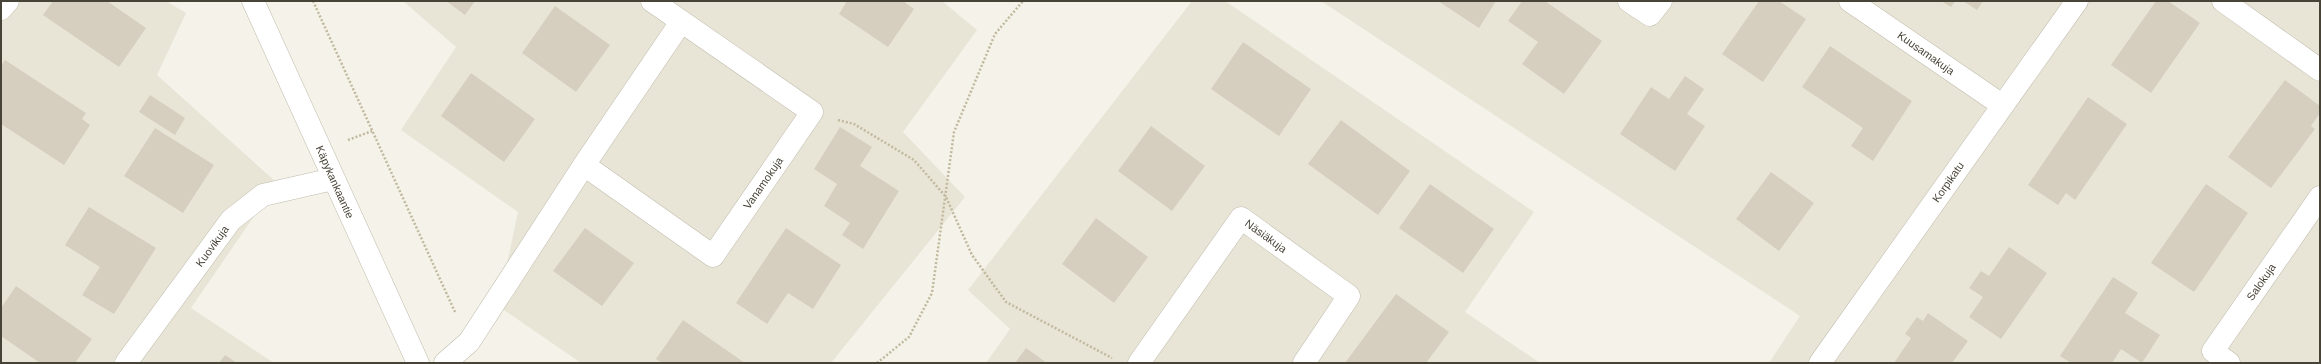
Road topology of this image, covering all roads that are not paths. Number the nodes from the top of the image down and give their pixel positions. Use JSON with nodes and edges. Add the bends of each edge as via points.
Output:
{"nodes":[{"id":1,"x":8,"y":1,"type":"edge"},
{"id":2,"x":253,"y":1,"type":"edge"},
{"id":3,"x":652,"y":1,"type":"edge"},
{"id":4,"x":1629,"y":1,"type":"edge"},
{"id":5,"x":1661,"y":1,"type":"edge"},
{"id":6,"x":1850,"y":1,"type":"edge"},
{"id":7,"x":2077,"y":1,"type":"edge"},
{"id":8,"x":2222,"y":1,"type":"edge"},
{"id":9,"x":1,"y":9,"type":"edge"},
{"id":10,"x":681,"y":22,"type":"junction"},
{"id":11,"x":2320,"y":70,"type":"edge"},
{"id":12,"x":2002,"y":105,"type":"junction"},
{"id":13,"x":584,"y":165,"type":"junction"},
{"id":14,"x":333,"y":179,"type":"junction"},
{"id":15,"x":2320,"y":197,"type":"edge"},
{"id":16,"x":126,"y":363,"type":"edge"},
{"id":17,"x":418,"y":363,"type":"edge"},
{"id":18,"x":444,"y":363,"type":"edge"},
{"id":19,"x":1139,"y":363,"type":"edge"},
{"id":20,"x":1304,"y":363,"type":"edge"},
{"id":21,"x":1820,"y":363,"type":"edge"},
{"id":22,"x":2229,"y":363,"type":"edge"}],
"edges":[{"from":1,"to":9,"type":"street"},
{"from":2,"to":14,"type":"street","name":"Käpykankaantie"},
{"from":3,"to":10,"type":"street"},
{"from":4,"to":5,"type":"street","via":[[1650,15]]},
{"from":6,"to":12,"type":"street","name":"Kuusamakuja"},
{"from":7,"to":12,"type":"street","name":"Korpikatu"},
{"from":8,"to":11,"type":"street"},
{"from":10,"to":13,"type":"street"},
{"from":10,"to":13,"type":"street","name":"Vanamokuja","via":[[812,112],[713,256]]},
{"from":12,"to":21,"type":"street","name":"Korpikatu"},
{"from":13,"to":18,"type":"street","via":[[469,342]]},
{"from":14,"to":16,"type":"street","name":"Kuovikuja","via":[[263,195],[231,220]]},
{"from":14,"to":17,"type":"street","name":"Käpykankaantie"},
{"from":15,"to":22,"type":"street","name":"Salokuja","via":[[2213,351]]},
{"from":19,"to":20,"type":"street","name":"Näsiäkuja","via":[[1241,218],[1349,296]]}]}
